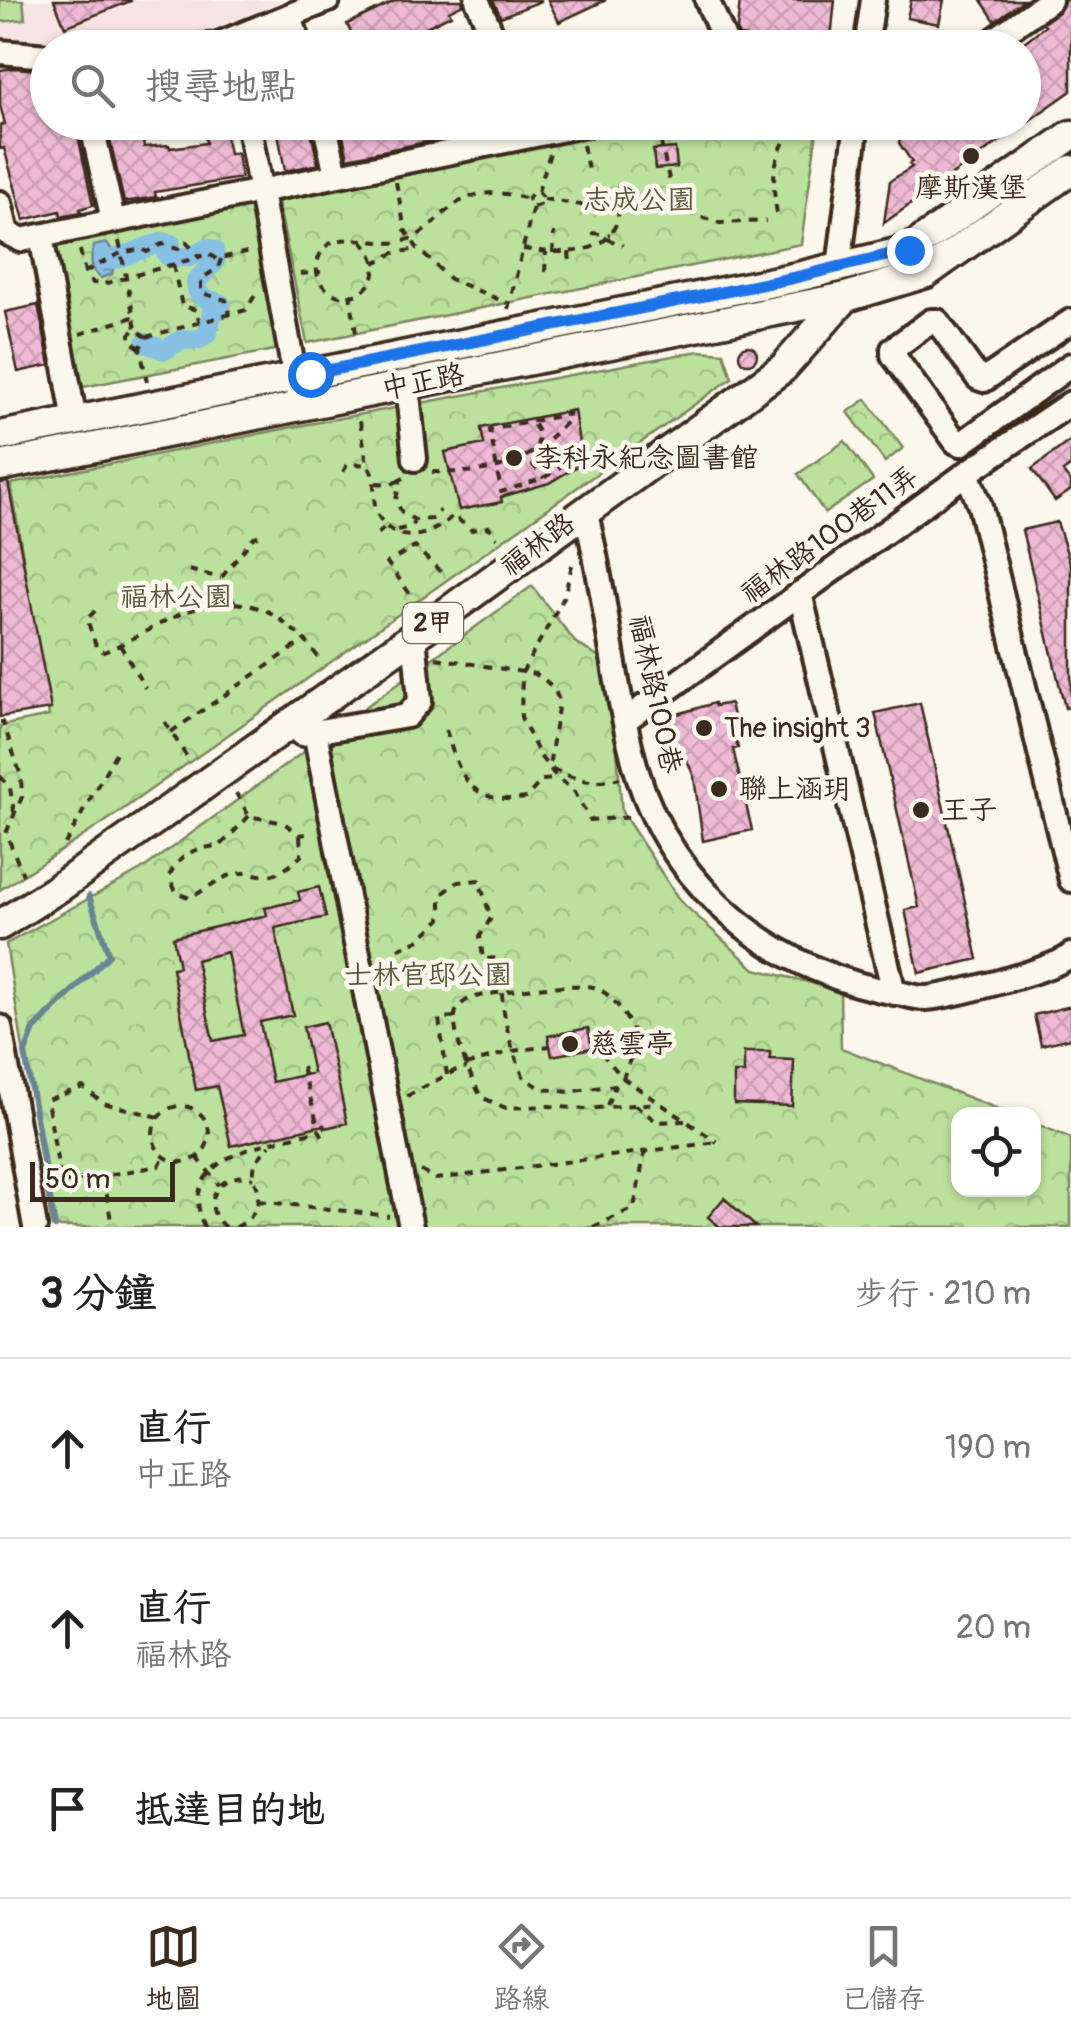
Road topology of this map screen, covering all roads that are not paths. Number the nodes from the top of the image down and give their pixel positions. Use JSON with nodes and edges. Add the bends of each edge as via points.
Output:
{"nodes":[{"id":1,"x":328,"y":0,"type":"edge"},
{"id":2,"x":477,"y":0,"type":"edge"},
{"id":3,"x":707,"y":0,"type":"edge"},
{"id":4,"x":873,"y":0,"type":"edge"},
{"id":5,"x":1050,"y":0,"type":"edge"},
{"id":6,"x":290,"y":15,"type":"junction"},
{"id":7,"x":259,"y":30,"type":"edge"},
{"id":8,"x":295,"y":30,"type":"edge"},
{"id":9,"x":490,"y":30,"type":"edge"},
{"id":10,"x":720,"y":30,"type":"edge"},
{"id":11,"x":869,"y":30,"type":"edge"},
{"id":12,"x":1008,"y":30,"type":"edge"},
{"id":13,"x":0,"y":52,"type":"edge"},
{"id":14,"x":30,"y":54,"type":"edge"},
{"id":15,"x":1070,"y":137,"type":"edge"},
{"id":16,"x":95,"y":140,"type":"edge"},
{"id":17,"x":252,"y":140,"type":"edge"},
{"id":18,"x":328,"y":140,"type":"edge"},
{"id":19,"x":523,"y":140,"type":"edge"},
{"id":20,"x":855,"y":140,"type":"edge"},
{"id":21,"x":1071,"y":170,"type":"edge"},
{"id":22,"x":336,"y":174,"type":"junction"},
{"id":23,"x":262,"y":190,"type":"junction"},
{"id":24,"x":0,"y":202,"type":"edge"},
{"id":25,"x":113,"y":220,"type":"junction"},
{"id":26,"x":41,"y":236,"type":"junction"},
{"id":27,"x":839,"y":268,"type":"junction"},
{"id":28,"x":846,"y":297,"type":"junction"},
{"id":29,"x":1071,"y":321,"type":"edge"},
{"id":30,"x":1071,"y":365,"type":"edge"},
{"id":31,"x":296,"y":377,"type":"junction"},
{"id":32,"x":984,"y":380,"type":"junction"},
{"id":33,"x":407,"y":385,"type":"junction"},
{"id":34,"x":1071,"y":403,"type":"edge"},
{"id":35,"x":300,"y":406,"type":"junction"},
{"id":36,"x":1006,"y":413,"type":"junction"},
{"id":37,"x":75,"y":421,"type":"junction"},
{"id":38,"x":0,"y":436,"type":"edge"},
{"id":39,"x":0,"y":466,"type":"edge"},
{"id":40,"x":420,"y":468,"type":"road end"},
{"id":41,"x":967,"y":473,"type":"junction"},
{"id":42,"x":585,"y":510,"type":"junction"},
{"id":43,"x":800,"y":593,"type":"junction"},
{"id":44,"x":414,"y":635,"type":"junction"},
{"id":45,"x":627,"y":719,"type":"junction"},
{"id":46,"x":315,"y":732,"type":"junction"},
{"id":47,"x":268,"y":739,"type":"junction"},
{"id":48,"x":1071,"y":880,"type":"edge"},
{"id":49,"x":0,"y":925,"type":"edge"},
{"id":50,"x":1071,"y":955,"type":"edge"},
{"id":51,"x":894,"y":993,"type":"junction"},
{"id":52,"x":0,"y":1028,"type":"edge"},
{"id":53,"x":410,"y":1222,"type":"edge"},
{"id":54,"x":35,"y":1227,"type":"edge"}],
"edges":[{"from":1,"to":6,"type":"street"},
{"from":2,"to":9,"type":"street"},
{"from":3,"to":10,"type":"street"},
{"from":4,"to":11,"type":"street"},
{"from":5,"to":12,"type":"street"},
{"from":6,"to":7,"type":"street"},
{"from":6,"to":8,"type":"street"},
{"from":13,"to":14,"type":"street"},
{"from":15,"to":27,"type":"main road","via":[[909,250]]},
{"from":16,"to":25,"type":"street"},
{"from":17,"to":23,"type":"street"},
{"from":18,"to":22,"type":"street"},
{"from":19,"to":22,"type":"street"},
{"from":20,"to":27,"type":"street"},
{"from":21,"to":28,"type":"main road","via":[[926,272]]},
{"from":22,"to":23,"type":"street"},
{"from":23,"to":25,"type":"street"},
{"from":23,"to":31,"type":"street"},
{"from":24,"to":26,"type":"street","via":[[7,233],[21,240]]},
{"from":25,"to":26,"type":"street"},
{"from":26,"to":37,"type":"street"},
{"from":27,"to":28,"type":"main road"},
{"from":27,"to":31,"type":"main road","name":"中正路"},
{"from":28,"to":33,"type":"main road","name":"中正路"},
{"from":28,"to":42,"type":"main road","name":"福林路","number":"2甲","via":[[783,368]]},
{"from":29,"to":32,"type":"street"},
{"from":30,"to":36,"type":"street"},
{"from":31,"to":35,"type":"street"},
{"from":31,"to":37,"type":"main road","name":"中正路"},
{"from":32,"to":36,"type":"street"},
{"from":32,"to":36,"type":"street","via":[[938,321],[893,349],[956,442],[966,442]]},
{"from":33,"to":35,"type":"main road","name":"中正路"},
{"from":33,"to":40,"type":"street"},
{"from":34,"to":41,"type":"street","name":"福林路100巷11弄"},
{"from":35,"to":39,"type":"main road","name":"中正路"},
{"from":37,"to":38,"type":"main road","name":"中正路"},
{"from":41,"to":43,"type":"street","name":"福林路100巷11弄"},
{"from":41,"to":48,"type":"street"},
{"from":42,"to":44,"type":"main road","name":"福林路","number":"2甲"},
{"from":42,"to":45,"type":"street","name":"福林路100巷"},
{"from":43,"to":45,"type":"street","name":"福林路100巷11弄"},
{"from":43,"to":51,"type":"street"},
{"from":44,"to":46,"type":"street","via":[[420,701],[407,716]]},
{"from":44,"to":47,"type":"main road","name":"福林路","number":"2甲"},
{"from":45,"to":51,"type":"street","name":"福林路100巷","via":[[638,774],[669,844],[730,917],[776,952],[838,979]]},
{"from":46,"to":47,"type":"street"},
{"from":46,"to":53,"type":"street"},
{"from":47,"to":49,"type":"main road","name":"福林路","number":"2甲"},
{"from":50,"to":51,"type":"street","name":"福林路100巷","via":[[1050,968],[927,998]]},
{"from":52,"to":54,"type":"street"}]}
